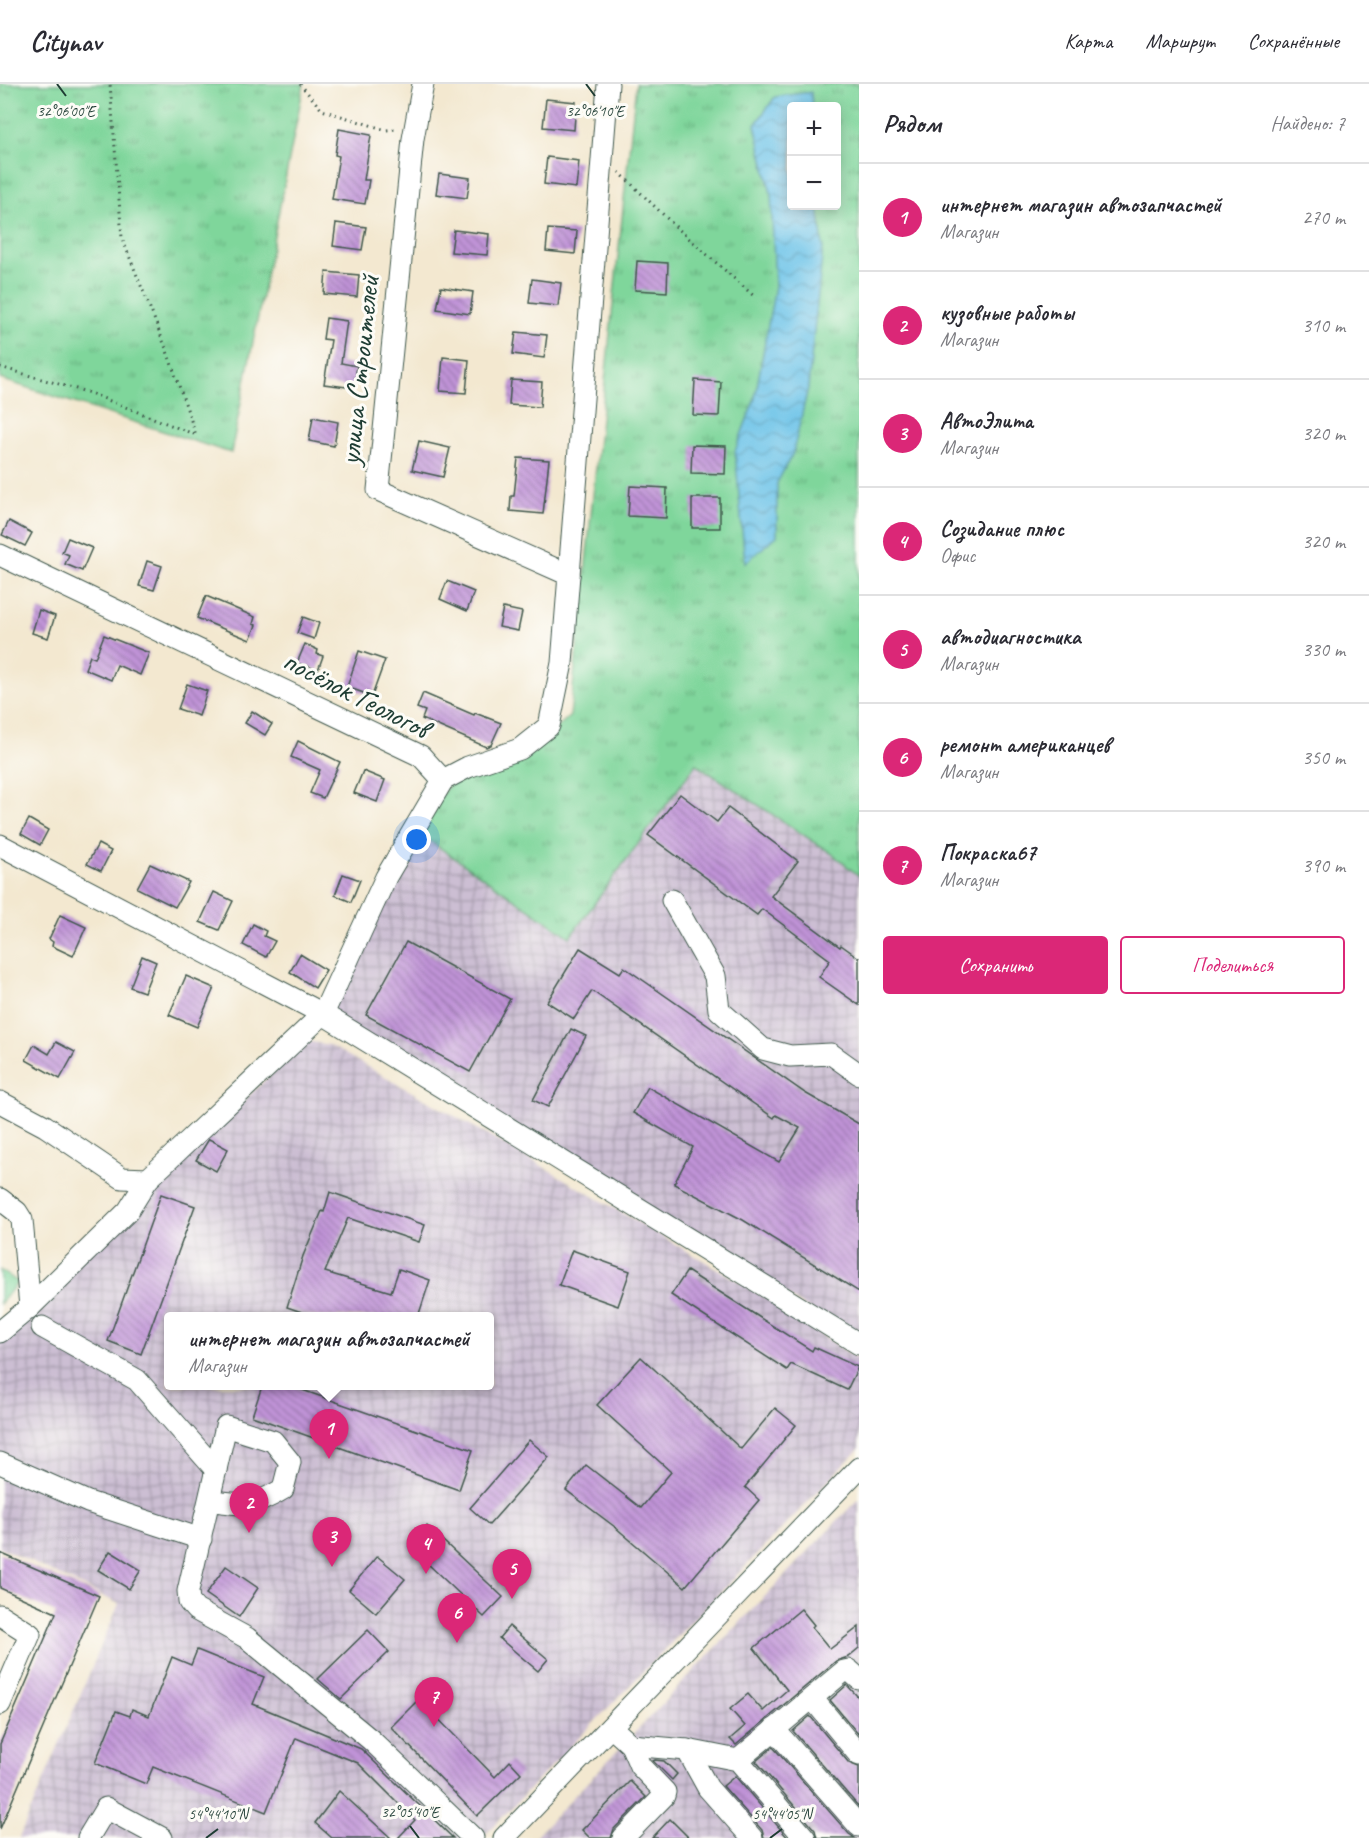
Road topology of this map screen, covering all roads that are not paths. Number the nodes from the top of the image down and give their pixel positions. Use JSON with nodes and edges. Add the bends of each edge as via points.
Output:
{"nodes":[{"id":1,"x":423,"y":84,"type":"edge"},
{"id":2,"x":608,"y":84,"type":"edge"},
{"id":3,"x":0,"y":555,"type":"edge"},
{"id":4,"x":569,"y":575,"type":"junction"},
{"id":5,"x":443,"y":780,"type":"junction"},
{"id":6,"x":0,"y":845,"type":"edge"},
{"id":7,"x":672,"y":900,"type":"dead end"},
{"id":8,"x":323,"y":1014,"type":"junction"},
{"id":9,"x":859,"y":1074,"type":"edge"},
{"id":10,"x":0,"y":1102,"type":"edge"},
{"id":11,"x":148,"y":1179,"type":"junction"},
{"id":12,"x":0,"y":1199,"type":"edge"},
{"id":13,"x":30,"y":1306,"type":"junction"},
{"id":14,"x":42,"y":1327,"type":"dead end"},
{"id":15,"x":0,"y":1332,"type":"edge"},
{"id":16,"x":859,"y":1344,"type":"edge"},
{"id":17,"x":0,"y":1463,"type":"edge"},
{"id":18,"x":859,"y":1468,"type":"edge"},
{"id":19,"x":216,"y":1470,"type":"junction"},
{"id":20,"x":210,"y":1500,"type":"junction"},
{"id":21,"x":201,"y":1539,"type":"junction"},
{"id":22,"x":0,"y":1615,"type":"edge"},
{"id":23,"x":859,"y":1679,"type":"edge"},
{"id":24,"x":812,"y":1698,"type":"junction"},
{"id":25,"x":0,"y":1704,"type":"edge"},
{"id":26,"x":611,"y":1727,"type":"junction"},
{"id":27,"x":774,"y":1729,"type":"junction"},
{"id":28,"x":631,"y":1745,"type":"junction"},
{"id":29,"x":687,"y":1750,"type":"junction"},
{"id":30,"x":859,"y":1755,"type":"edge"},
{"id":31,"x":738,"y":1760,"type":"junction"},
{"id":32,"x":859,"y":1826,"type":"edge"},
{"id":33,"x":88,"y":1838,"type":"edge"},
{"id":34,"x":162,"y":1838,"type":"edge"},
{"id":35,"x":473,"y":1838,"type":"edge"},
{"id":36,"x":504,"y":1838,"type":"edge"},
{"id":37,"x":623,"y":1838,"type":"edge"},
{"id":38,"x":752,"y":1838,"type":"edge"},
{"id":39,"x":805,"y":1838,"type":"edge"}],
"edges":[{"from":1,"to":4,"type":"street","name":"улица Строителей","via":[[414,128],[378,490]]},
{"from":2,"to":4,"type":"street"},
{"from":3,"to":5,"type":"street","name":"посёлок Геологов","via":[[421,756]]},
{"from":4,"to":5,"type":"street","via":[[562,663],[549,726],[520,749]]},
{"from":5,"to":8,"type":"street","name":"посёлок Геологов","via":[[386,878]]},
{"from":6,"to":8,"type":"street"},
{"from":7,"to":9,"type":"street","via":[[715,976],[718,1010],[763,1049],[790,1056],[831,1054]]},
{"from":8,"to":11,"type":"street","name":"посёлок Геологов"},
{"from":8,"to":16,"type":"street"},
{"from":10,"to":11,"type":"street","via":[[45,1126],[122,1178]]},
{"from":11,"to":13,"type":"street","name":"посёлок Геологов","via":[[128,1211]]},
{"from":12,"to":13,"type":"street","via":[[22,1220]]},
{"from":13,"to":15,"type":"street","name":"посёлок Геологов"},
{"from":14,"to":19,"type":"street","via":[[137,1380]]},
{"from":17,"to":21,"type":"street","via":[[88,1502]]},
{"from":18,"to":26,"type":"street"},
{"from":19,"to":20,"type":"street"},
{"from":19,"to":20,"type":"street","via":[[226,1426],[273,1441],[290,1462],[283,1489],[264,1501],[246,1505]]},
{"from":20,"to":21,"type":"street"},
{"from":21,"to":35,"type":"street","via":[[188,1591],[189,1602],[196,1610],[247,1638],[371,1740]]},
{"from":22,"to":25,"type":"street","via":[[30,1634]]},
{"from":23,"to":24,"type":"street","via":[[849,1670],[844,1671]]},
{"from":24,"to":27,"type":"street"},
{"from":24,"to":30,"type":"street"},
{"from":26,"to":28,"type":"street"},
{"from":26,"to":36,"type":"street"},
{"from":27,"to":31,"type":"street"},
{"from":27,"to":32,"type":"street"},
{"from":28,"to":29,"type":"street"},
{"from":28,"to":37,"type":"street","via":[[640,1766],[665,1792]]},
{"from":29,"to":31,"type":"street"},
{"from":29,"to":38,"type":"street","via":[[708,1788]]},
{"from":31,"to":39,"type":"street"},
{"from":33,"to":34,"type":"street","via":[[106,1808]]}]}
